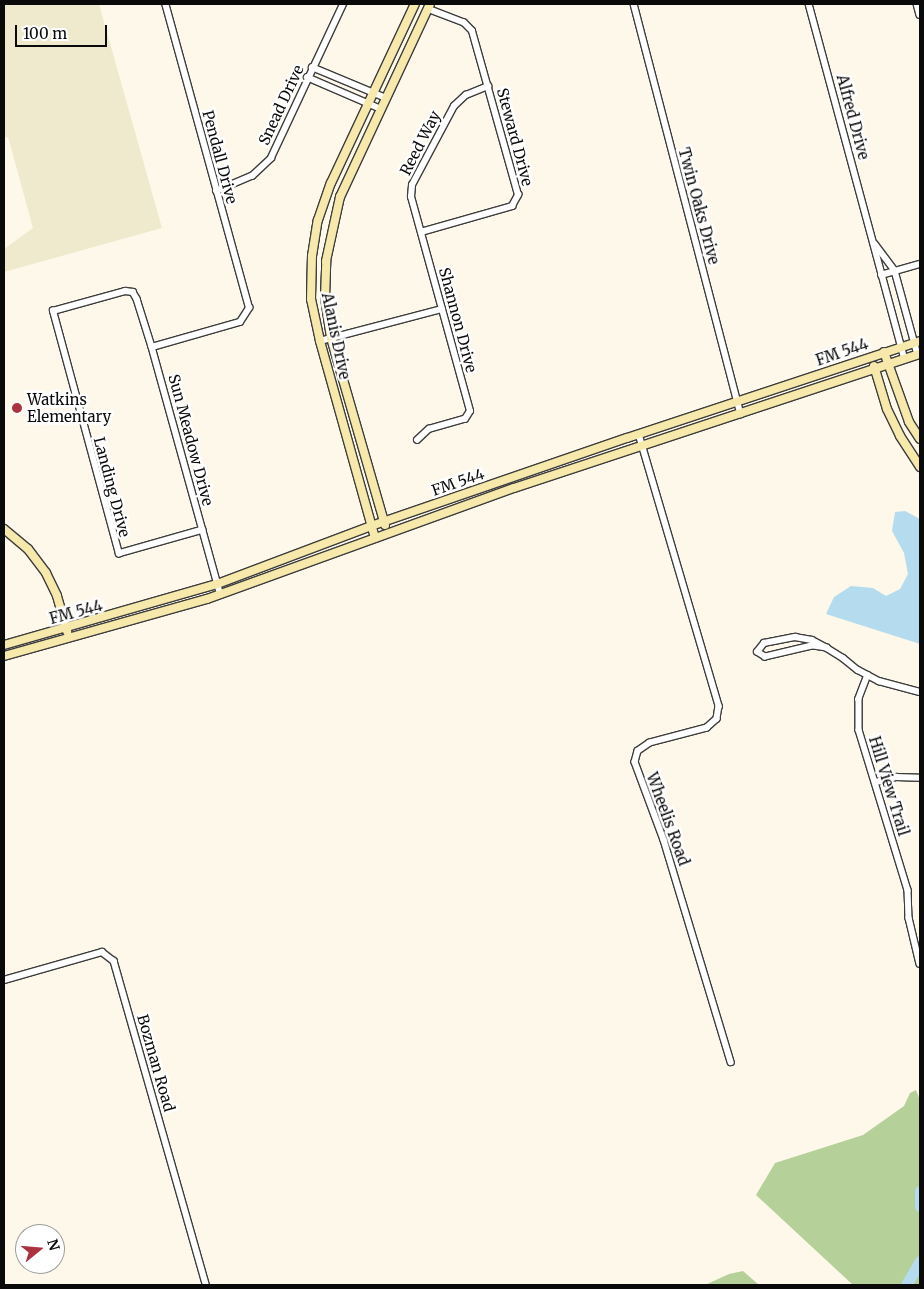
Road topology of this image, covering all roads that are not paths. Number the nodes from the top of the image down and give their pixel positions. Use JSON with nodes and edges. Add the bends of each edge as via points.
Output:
{"nodes":[{"id":1,"x":165,"y":4,"type":"edge"},
{"id":2,"x":343,"y":4,"type":"edge"},
{"id":3,"x":415,"y":4,"type":"edge"},
{"id":4,"x":634,"y":4,"type":"edge"},
{"id":5,"x":809,"y":4,"type":"edge"},
{"id":6,"x":917,"y":4,"type":"edge"},
{"id":7,"x":429,"y":6,"type":"edge"},
{"id":8,"x":920,"y":15,"type":"edge"},
{"id":9,"x":312,"y":67,"type":"junction"},
{"id":10,"x":307,"y":77,"type":"junction"},
{"id":11,"x":488,"y":86,"type":"junction"},
{"id":12,"x":374,"y":93,"type":"junction"},
{"id":13,"x":386,"y":98,"type":"junction"},
{"id":14,"x":368,"y":104,"type":"junction"},
{"id":15,"x":381,"y":109,"type":"junction"},
{"id":16,"x":216,"y":191,"type":"junction"},
{"id":17,"x":421,"y":232,"type":"junction"},
{"id":18,"x":872,"y":238,"type":"junction"},
{"id":19,"x":920,"y":264,"type":"edge"},
{"id":20,"x":895,"y":271,"type":"junction"},
{"id":21,"x":881,"y":274,"type":"junction"},
{"id":22,"x":442,"y":309,"type":"junction"},
{"id":23,"x":53,"y":311,"type":"joint"},
{"id":24,"x":331,"y":338,"type":"junction"},
{"id":25,"x":320,"y":342,"type":"junction"},
{"id":26,"x":917,"y":342,"type":"edge"},
{"id":27,"x":902,"y":346,"type":"junction"},
{"id":28,"x":152,"y":347,"type":"junction"},
{"id":29,"x":884,"y":352,"type":"junction"},
{"id":30,"x":919,"y":354,"type":"edge"},
{"id":31,"x":871,"y":357,"type":"junction"},
{"id":32,"x":905,"y":359,"type":"junction"},
{"id":33,"x":888,"y":365,"type":"junction"},
{"id":34,"x":874,"y":369,"type":"junction"},
{"id":35,"x":737,"y":402,"type":"junction"},
{"id":36,"x":741,"y":414,"type":"junction"},
{"id":37,"x":639,"y":434,"type":"junction"},
{"id":38,"x":920,"y":439,"type":"edge"},
{"id":39,"x":417,"y":440,"type":"dead end"},
{"id":40,"x":642,"y":445,"type":"junction"},
{"id":41,"x":920,"y":467,"type":"edge"},
{"id":42,"x":384,"y":522,"type":"junction"},
{"id":43,"x":371,"y":526,"type":"junction"},
{"id":44,"x":4,"y":529,"type":"edge"},
{"id":45,"x":203,"y":530,"type":"junction"},
{"id":46,"x":387,"y":534,"type":"junction"},
{"id":47,"x":374,"y":538,"type":"junction"},
{"id":48,"x":217,"y":584,"type":"junction"},
{"id":49,"x":221,"y":595,"type":"junction"},
{"id":50,"x":66,"y":629,"type":"junction"},
{"id":51,"x":68,"y":639,"type":"junction"},
{"id":52,"x":4,"y":645,"type":"edge"},
{"id":53,"x":827,"y":648,"type":"junction"},
{"id":54,"x":4,"y":656,"type":"edge"},
{"id":55,"x":868,"y":675,"type":"junction"},
{"id":56,"x":920,"y":692,"type":"edge"},
{"id":57,"x":920,"y":778,"type":"edge"},
{"id":58,"x":876,"y":782,"type":"junction"},
{"id":59,"x":920,"y":964,"type":"edge"},
{"id":60,"x":4,"y":980,"type":"edge"},
{"id":61,"x":732,"y":1062,"type":"dead end"},
{"id":62,"x":206,"y":1285,"type":"edge"}],
"edges":[{"from":1,"to":16,"type":"street","name":"Pendall Drive"},
{"from":2,"to":9,"type":"street","name":"Snead Drive"},
{"from":3,"to":12,"type":"main road","name":"Alanis Drive"},
{"from":4,"to":35,"type":"street","name":"Twin Oaks Drive"},
{"from":5,"to":18,"type":"street","name":"Alfred Drive"},
{"from":6,"to":8,"type":"street"},
{"from":7,"to":11,"type":"street","name":"Steward Drive","via":[[469,26]]},
{"from":7,"to":13,"type":"main road","name":"Alanis Drive"},
{"from":9,"to":10,"type":"street","name":"Snead Drive"},
{"from":9,"to":12,"type":"street"},
{"from":10,"to":14,"type":"street"},
{"from":10,"to":16,"type":"street","name":"Snead Drive","via":[[271,158],[252,176]]},
{"from":11,"to":17,"type":"street","name":"Reed Way","via":[[466,96],[454,106],[412,186],[411,197]]},
{"from":11,"to":17,"type":"street","name":"Steward Drive","via":[[517,192],[516,201],[512,206]]},
{"from":12,"to":13,"type":"street"},
{"from":12,"to":14,"type":"main road","name":"Alanis Drive"},
{"from":13,"to":15,"type":"main road","name":"Alanis Drive"},
{"from":14,"to":15,"type":"street"},
{"from":14,"to":25,"type":"main road","name":"Alanis Drive","via":[[331,183],[318,220],[312,256],[311,299]]},
{"from":15,"to":24,"type":"main road","name":"Alanis Drive","via":[[340,197],[332,225],[326,261],[325,298]]},
{"from":16,"to":28,"type":"street","name":"Pendall Drive","via":[[249,308],[247,316],[240,322]]},
{"from":17,"to":22,"type":"street","name":"Shannon Drive"},
{"from":18,"to":20,"type":"street","name":"Alfred Drive"},
{"from":18,"to":21,"type":"street","name":"Alfred Drive"},
{"from":19,"to":20,"type":"street"},
{"from":20,"to":21,"type":"street"},
{"from":20,"to":26,"type":"street","name":"Alfred Drive"},
{"from":21,"to":27,"type":"street","name":"Alfred Drive"},
{"from":22,"to":24,"type":"street"},
{"from":22,"to":39,"type":"street","name":"Shannon Drive","via":[[469,414],[465,419],[429,429]]},
{"from":23,"to":28,"type":"street","name":"Sun Meadow Drive","via":[[125,291],[133,292]]},
{"from":23,"to":45,"type":"street","name":"Landing Drive","via":[[119,554]]},
{"from":24,"to":25,"type":"street"},
{"from":24,"to":42,"type":"main road","name":"Alanis Drive"},
{"from":25,"to":43,"type":"main road","name":"Alanis Drive"},
{"from":26,"to":27,"type":"main road","name":"FM 544"},
{"from":26,"to":30,"type":"street","name":"Alfred Drive"},
{"from":27,"to":29,"type":"main road","name":"FM 544"},
{"from":27,"to":32,"type":"street","name":"Alfred Drive"},
{"from":28,"to":45,"type":"street","name":"Sun Meadow Drive"},
{"from":29,"to":31,"type":"main road","name":"FM 544"},
{"from":29,"to":33,"type":"main road"},
{"from":30,"to":32,"type":"main road","name":"FM 544"},
{"from":31,"to":34,"type":"main road"},
{"from":31,"to":35,"type":"main road","name":"FM 544"},
{"from":32,"to":33,"type":"main road","name":"FM 544"},
{"from":33,"to":34,"type":"main road","name":"FM 544"},
{"from":33,"to":38,"type":"main road","via":[[909,422]]},
{"from":34,"to":36,"type":"main road","name":"FM 544"},
{"from":34,"to":41,"type":"main road","via":[[900,436]]},
{"from":35,"to":36,"type":"street","name":"Twin Oaks Drive"},
{"from":35,"to":37,"type":"main road","name":"FM 544"},
{"from":36,"to":40,"type":"main road","name":"FM 544"},
{"from":37,"to":40,"type":"street","name":"Wheelis Road"},
{"from":37,"to":42,"type":"main road","name":"FM 544"},
{"from":40,"to":46,"type":"main road","name":"FM 544"},
{"from":40,"to":61,"type":"street","name":"Wheelis Road","via":[[719,709],[717,718],[707,728],[650,743],[638,751],[635,762],[664,840]]},
{"from":42,"to":43,"type":"main road","name":"FM 544"},
{"from":42,"to":46,"type":"main road","name":"Alanis Drive"},
{"from":43,"to":47,"type":"main road","name":"Alanis Drive"},
{"from":43,"to":48,"type":"main road","name":"FM 544"},
{"from":44,"to":50,"type":"main road","via":[[28,549],[46,573],[57,596]]},
{"from":45,"to":48,"type":"street","name":"Sun Meadow Drive"},
{"from":46,"to":47,"type":"main road","name":"FM 544"},
{"from":47,"to":49,"type":"main road","name":"FM 544"},
{"from":48,"to":49,"type":"street","name":"Sun Meadow Drive"},
{"from":48,"to":50,"type":"main road","name":"FM 544"},
{"from":49,"to":51,"type":"main road","name":"FM 544"},
{"from":50,"to":51,"type":"main road"},
{"from":50,"to":52,"type":"main road","name":"FM 544"},
{"from":51,"to":54,"type":"main road","name":"FM 544"},
{"from":53,"to":53,"type":"street","via":[[812,640],[795,637],[762,644],[757,652],[763,658],[812,646]]},
{"from":53,"to":55,"type":"street"},
{"from":55,"to":56,"type":"street"},
{"from":55,"to":58,"type":"street","name":"Hill View Trail","via":[[857,717]]},
{"from":57,"to":58,"type":"street","via":[[896,777]]},
{"from":58,"to":59,"type":"street","name":"Hill View Trail","via":[[908,890],[909,918]]},
{"from":60,"to":62,"type":"street","name":"Bozman Road","via":[[102,952],[114,961]]}]}
